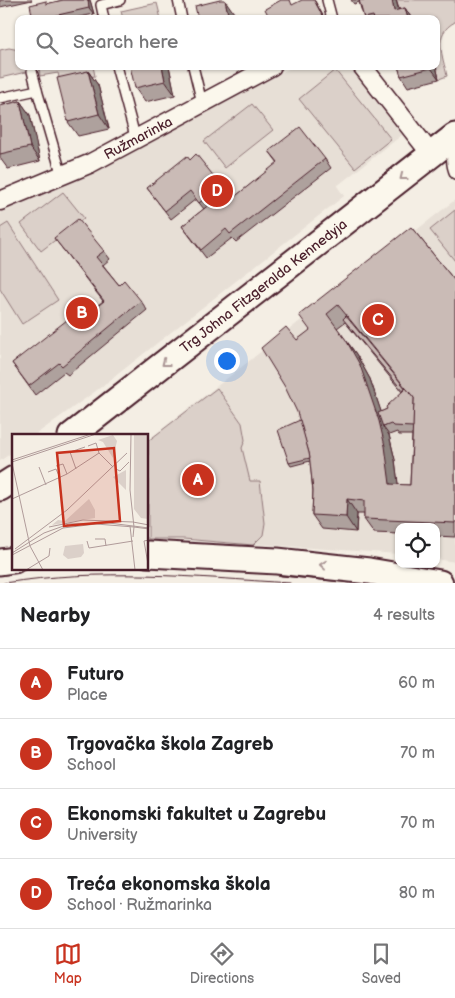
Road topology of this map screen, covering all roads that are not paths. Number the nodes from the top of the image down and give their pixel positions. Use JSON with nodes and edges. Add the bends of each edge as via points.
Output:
{"nodes":[{"id":1,"x":120,"y":0,"type":"edge"},
{"id":2,"x":178,"y":0,"type":"edge"},
{"id":3,"x":327,"y":0,"type":"edge"},
{"id":4,"x":103,"y":15,"type":"edge"},
{"id":5,"x":181,"y":15,"type":"edge"},
{"id":6,"x":331,"y":15,"type":"edge"},
{"id":7,"x":117,"y":70,"type":"edge"},
{"id":8,"x":194,"y":70,"type":"edge"},
{"id":9,"x":264,"y":70,"type":"edge"},
{"id":10,"x":365,"y":70,"type":"edge"},
{"id":11,"x":32,"y":71,"type":"dead end"},
{"id":12,"x":37,"y":90,"type":"junction"},
{"id":13,"x":0,"y":98,"type":"edge"},
{"id":14,"x":202,"y":103,"type":"junction"},
{"id":15,"x":455,"y":136,"type":"edge"},
{"id":16,"x":136,"y":140,"type":"junction"},
{"id":17,"x":455,"y":142,"type":"edge"},
{"id":18,"x":432,"y":154,"type":"junction"},
{"id":19,"x":455,"y":174,"type":"edge"},
{"id":20,"x":62,"y":176,"type":"junction"},
{"id":21,"x":0,"y":199,"type":"edge"},
{"id":22,"x":75,"y":434,"type":"edge"},
{"id":23,"x":12,"y":480,"type":"edge"},
{"id":24,"x":0,"y":488,"type":"edge"},
{"id":25,"x":149,"y":554,"type":"edge"},
{"id":26,"x":440,"y":583,"type":"edge"}],
"edges":[{"from":1,"to":4,"type":"lane","via":[[101,5]]},
{"from":2,"to":5,"type":"lane"},
{"from":3,"to":6,"type":"lane"},
{"from":7,"to":16,"type":"lane"},
{"from":8,"to":14,"type":"lane"},
{"from":9,"to":14,"type":"street","name":"Ružmarinka"},
{"from":10,"to":18,"type":"street"},
{"from":11,"to":12,"type":"lane"},
{"from":12,"to":13,"type":"lane"},
{"from":12,"to":20,"type":"lane"},
{"from":14,"to":16,"type":"street","name":"Ružmarinka"},
{"from":15,"to":18,"type":"main road","name":"Trg Johna Fitzgeralda Kennedyja"},
{"from":16,"to":20,"type":"street","name":"Ružmarinka"},
{"from":17,"to":19,"type":"lane","via":[[451,158]]},
{"from":18,"to":22,"type":"main road","name":"Trg Johna Fitzgeralda Kennedyja","one_way":true},
{"from":20,"to":21,"type":"street","name":"Ružmarinka"},
{"from":23,"to":24,"type":"main road"},
{"from":26,"to":25,"type":"main road","one_way":true,"via":[[286,562]]}]}
